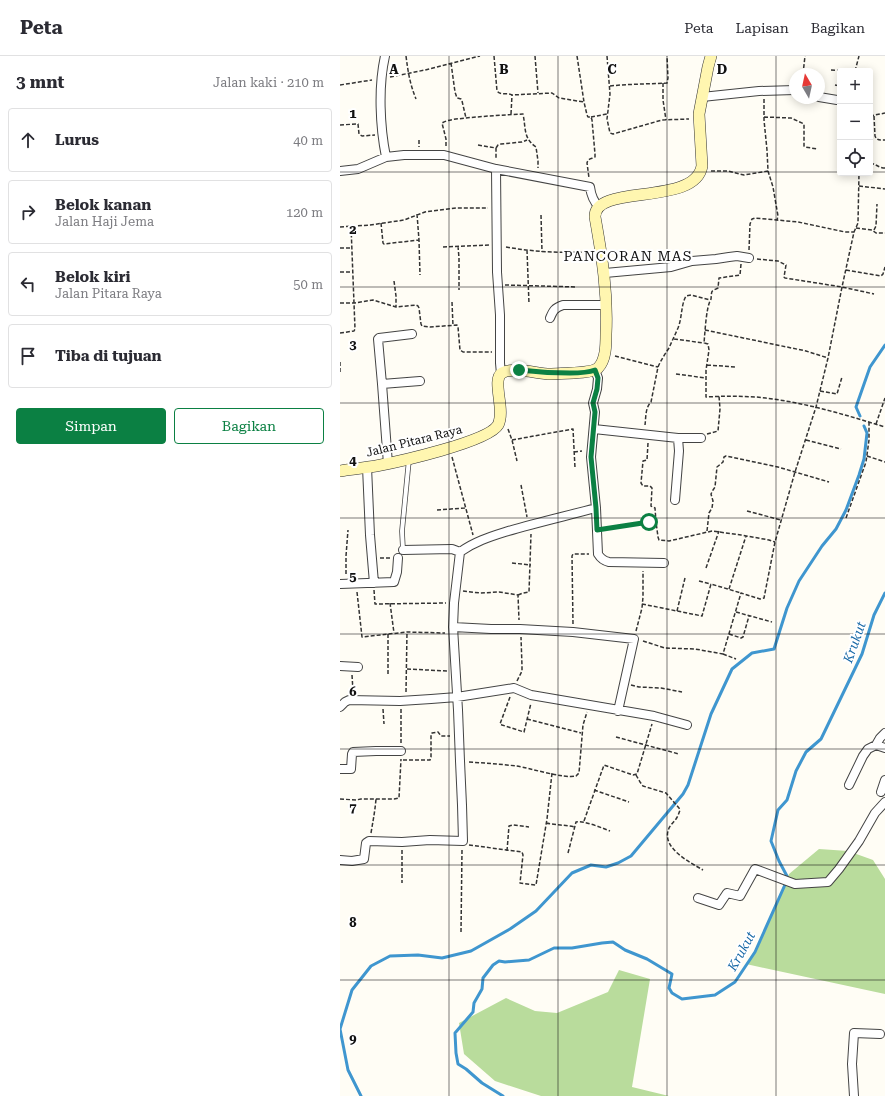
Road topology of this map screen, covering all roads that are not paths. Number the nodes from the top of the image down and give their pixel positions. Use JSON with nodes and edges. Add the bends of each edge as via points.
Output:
{"nodes":[{"id":1,"x":385,"y":56,"type":"edge"},
{"id":2,"x":711,"y":56,"type":"edge"},
{"id":3,"x":789,"y":90,"type":"edge"},
{"id":4,"x":702,"y":97,"type":"junction"},
{"id":5,"x":825,"y":98,"type":"edge"},
{"id":6,"x":837,"y":100,"type":"dead end"},
{"id":7,"x":386,"y":157,"type":"junction"},
{"id":8,"x":496,"y":169,"type":"junction"},
{"id":9,"x":340,"y":171,"type":"edge"},
{"id":10,"x":599,"y":207,"type":"junction"},
{"id":11,"x":745,"y":257,"type":"road end"},
{"id":12,"x":605,"y":273,"type":"junction"},
{"id":13,"x":607,"y":305,"type":"junction"},
{"id":14,"x":550,"y":318,"type":"dead end"},
{"id":15,"x":412,"y":334,"type":"dead end"},
{"id":16,"x":595,"y":370,"type":"junction"},
{"id":17,"x":501,"y":374,"type":"junction"},
{"id":18,"x":420,"y":381,"type":"dead end"},
{"id":19,"x":382,"y":384,"type":"junction"},
{"id":20,"x":594,"y":430,"type":"junction"},
{"id":21,"x":678,"y":438,"type":"junction"},
{"id":22,"x":701,"y":438,"type":"road end"},
{"id":23,"x":409,"y":459,"type":"junction"},
{"id":24,"x":388,"y":464,"type":"junction"},
{"id":25,"x":367,"y":467,"type":"junction"},
{"id":26,"x":340,"y":471,"type":"edge"},
{"id":27,"x":675,"y":500,"type":"dead end"},
{"id":28,"x":596,"y":508,"type":"junction"},
{"id":29,"x":403,"y":550,"type":"joint"},
{"id":30,"x":460,"y":552,"type":"junction"},
{"id":31,"x":398,"y":558,"type":"dead end"},
{"id":32,"x":664,"y":563,"type":"dead end"},
{"id":33,"x":374,"y":583,"type":"junction"},
{"id":34,"x":343,"y":584,"type":"edge"},
{"id":35,"x":453,"y":630,"type":"junction"},
{"id":36,"x":340,"y":666,"type":"edge"},
{"id":37,"x":355,"y":669,"type":"road end"},
{"id":38,"x":457,"y":697,"type":"junction"},
{"id":39,"x":340,"y":707,"type":"edge"},
{"id":40,"x":618,"y":711,"type":"junction"},
{"id":41,"x":687,"y":725,"type":"dead end"},
{"id":42,"x":885,"y":733,"type":"edge"},
{"id":43,"x":876,"y":745,"type":"junction"},
{"id":44,"x":885,"y":748,"type":"edge"},
{"id":45,"x":401,"y":751,"type":"dead end"},
{"id":46,"x":340,"y":769,"type":"edge"},
{"id":47,"x":885,"y":780,"type":"edge"},
{"id":48,"x":849,"y":785,"type":"dead end"},
{"id":49,"x":881,"y":792,"type":"dead end"},
{"id":50,"x":885,"y":802,"type":"edge"},
{"id":51,"x":340,"y":860,"type":"edge"},
{"id":52,"x":698,"y":898,"type":"dead end"},
{"id":53,"x":880,"y":1034,"type":"dead end"},
{"id":54,"x":854,"y":1096,"type":"edge"}],
"edges":[{"from":1,"to":7,"type":"street","via":[[381,78]]},
{"from":2,"to":4,"type":"main road"},
{"from":3,"to":4,"type":"street"},
{"from":4,"to":10,"type":"main road","via":[[699,109],[702,166],[701,172],[694,180],[677,188],[612,199]]},
{"from":5,"to":6,"type":"street"},
{"from":7,"to":8,"type":"street","via":[[446,156]]},
{"from":7,"to":9,"type":"street","via":[[358,169]]},
{"from":8,"to":10,"type":"street","via":[[590,187],[594,203]]},
{"from":8,"to":17,"type":"street","via":[[493,245],[498,286]]},
{"from":10,"to":12,"type":"main road","via":[[595,214]]},
{"from":11,"to":12,"type":"street"},
{"from":12,"to":13,"type":"main road"},
{"from":13,"to":14,"type":"street","via":[[557,307]]},
{"from":13,"to":16,"type":"main road","via":[[605,354]]},
{"from":15,"to":19,"type":"street","via":[[378,338]]},
{"from":16,"to":17,"type":"main road","via":[[549,374],[513,370]]},
{"from":16,"to":20,"type":"street","via":[[598,378],[593,403]]},
{"from":17,"to":23,"type":"main road","name":"Jalan Pitara Raya","via":[[498,382],[501,411],[498,425],[487,433],[450,448]]},
{"from":18,"to":19,"type":"street"},
{"from":19,"to":24,"type":"street"},
{"from":20,"to":21,"type":"street"},
{"from":20,"to":28,"type":"street","via":[[591,457]]},
{"from":21,"to":22,"type":"street"},
{"from":21,"to":27,"type":"street"},
{"from":23,"to":24,"type":"main road","name":"Jalan Pitara Raya"},
{"from":23,"to":29,"type":"lane","via":[[402,531]]},
{"from":24,"to":25,"type":"main road","name":"Jalan Pitara Raya"},
{"from":25,"to":26,"type":"main road","name":"Jalan Pitara Raya"},
{"from":25,"to":33,"type":"street"},
{"from":28,"to":30,"type":"street","via":[[475,542]]},
{"from":28,"to":32,"type":"street","via":[[600,558],[609,562]]},
{"from":29,"to":30,"type":"street","via":[[452,549]]},
{"from":30,"to":35,"type":"street"},
{"from":31,"to":33,"type":"street","via":[[394,582]]},
{"from":33,"to":34,"type":"street"},
{"from":35,"to":38,"type":"street"},
{"from":35,"to":40,"type":"street","via":[[520,629],[634,638]]},
{"from":36,"to":37,"type":"street"},
{"from":38,"to":39,"type":"street","via":[[406,701],[349,700]]},
{"from":38,"to":40,"type":"street","via":[[514,688],[531,695]]},
{"from":38,"to":51,"type":"street","via":[[463,841],[370,841],[366,843],[364,859]]},
{"from":40,"to":41,"type":"street","via":[[654,716]]},
{"from":42,"to":43,"type":"street"},
{"from":43,"to":44,"type":"street"},
{"from":43,"to":48,"type":"street","via":[[868,749],[863,756]]},
{"from":45,"to":46,"type":"street","via":[[353,752],[351,769]]},
{"from":47,"to":49,"type":"street"},
{"from":50,"to":52,"type":"street","via":[[828,882],[795,884],[755,869],[740,896],[727,893],[719,905]]},
{"from":53,"to":54,"type":"street","via":[[854,1033]]}]}
